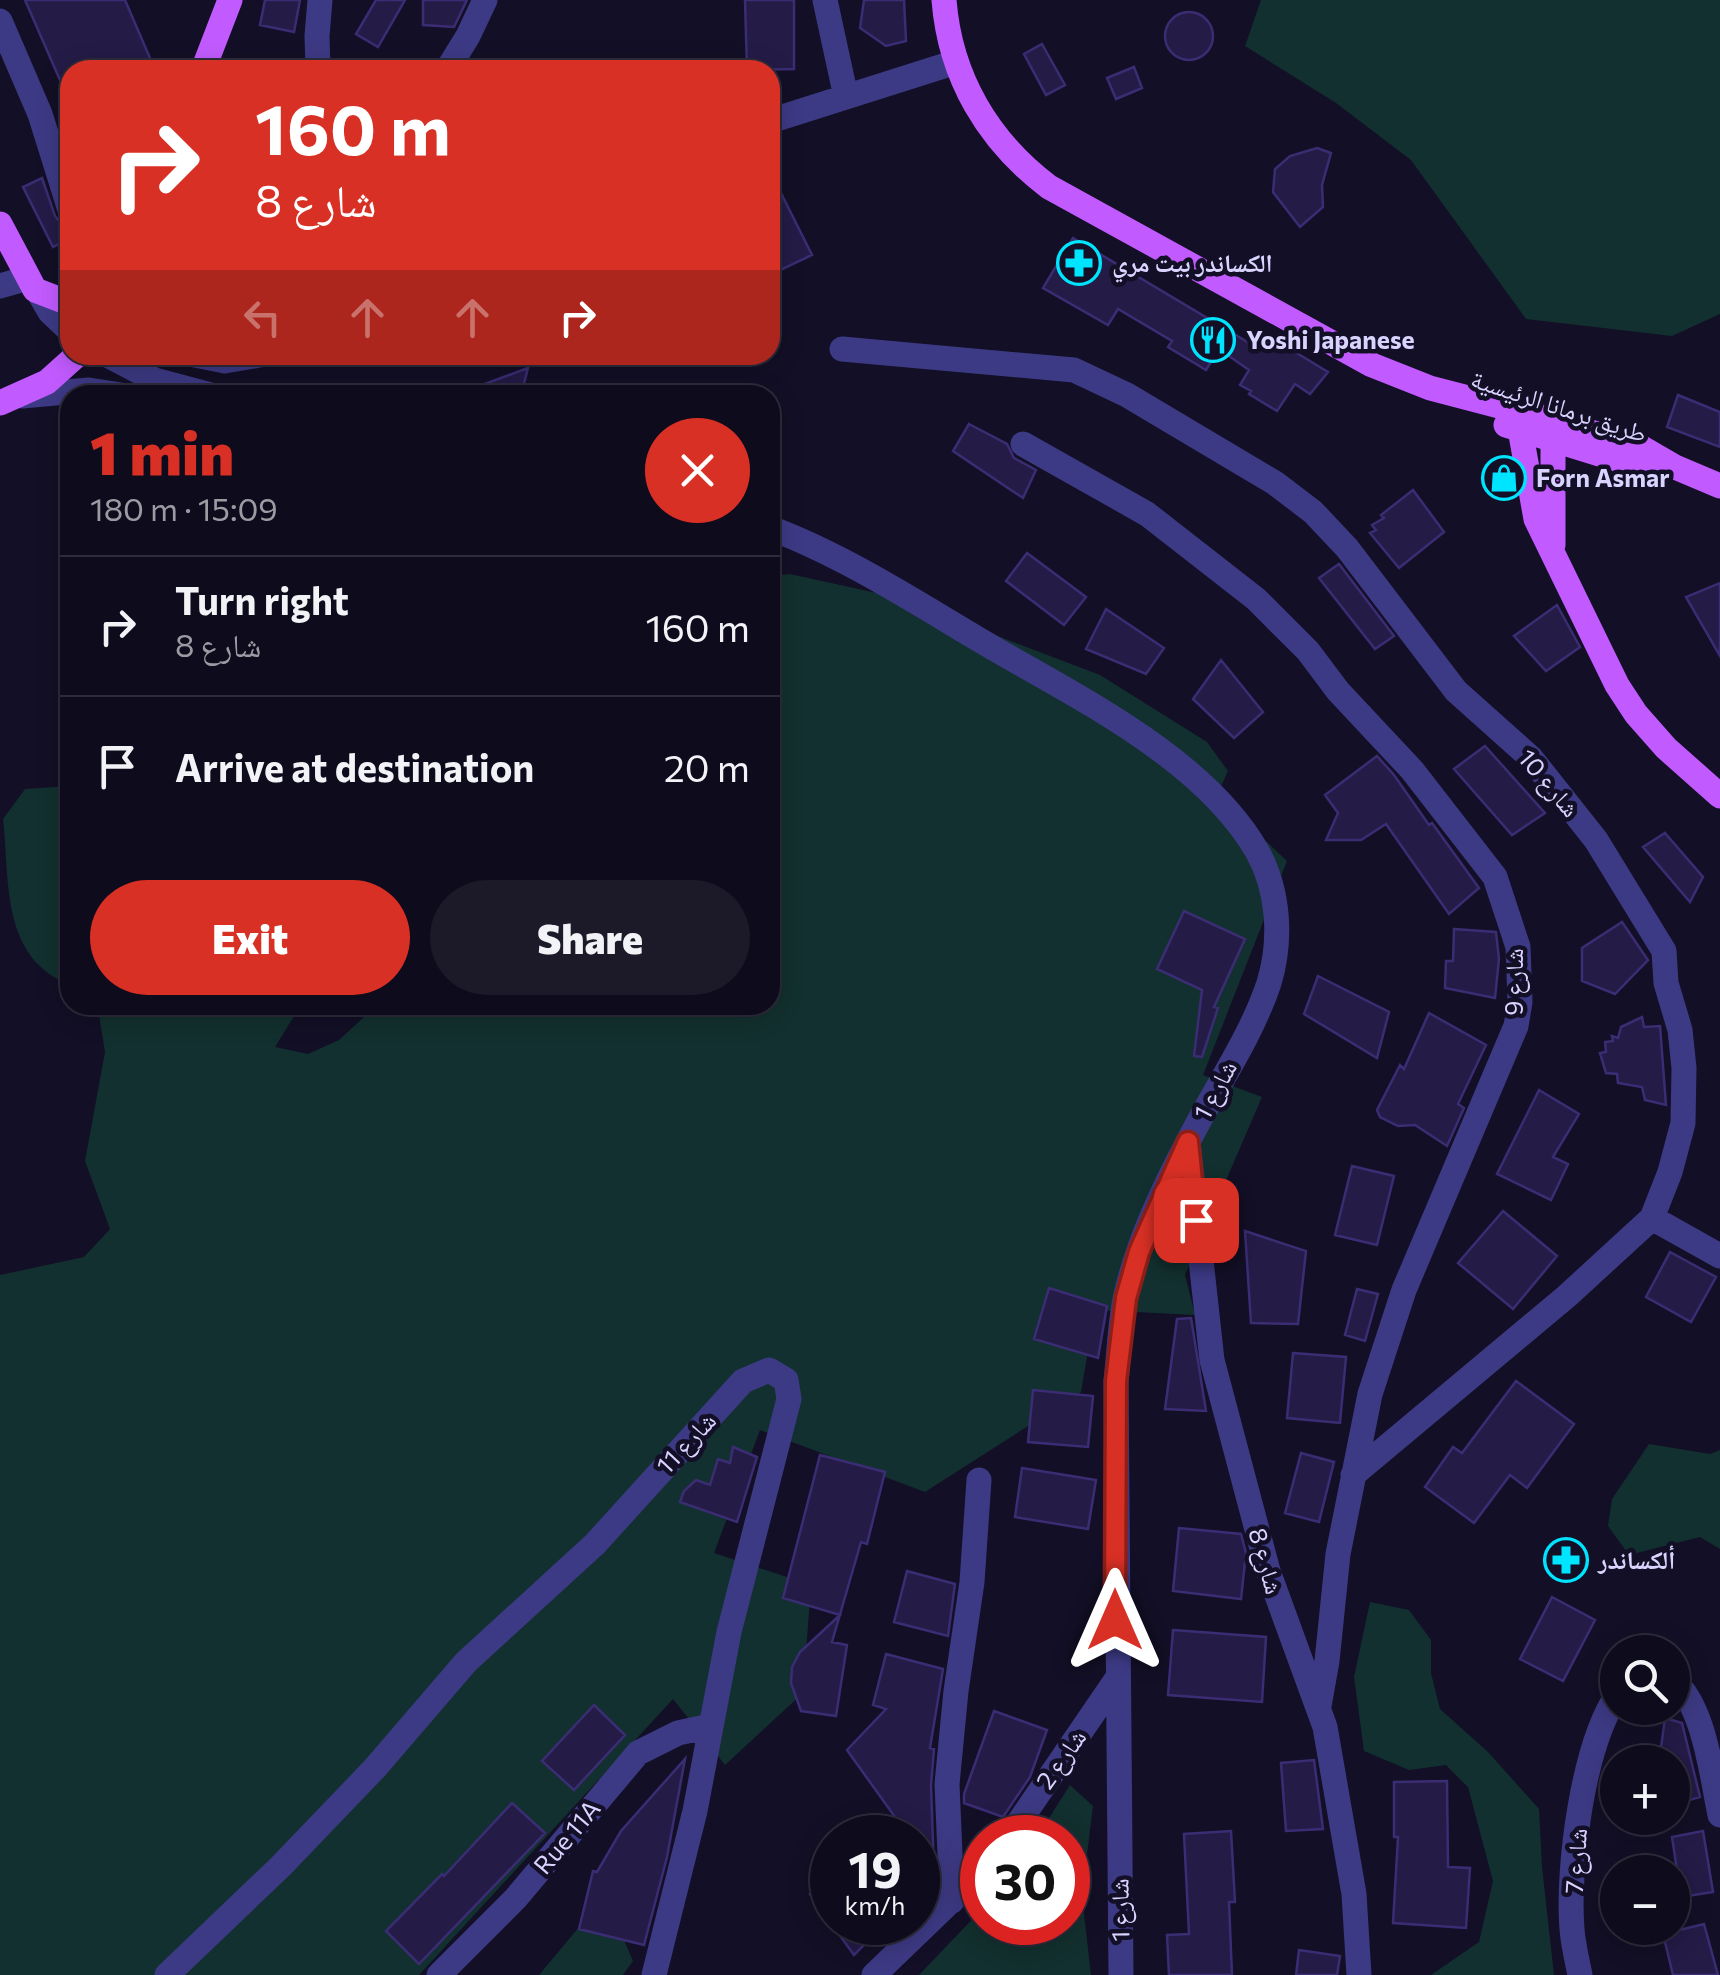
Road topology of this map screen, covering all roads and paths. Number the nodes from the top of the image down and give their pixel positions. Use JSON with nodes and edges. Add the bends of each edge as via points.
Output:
{"nodes":[{"id":1,"x":230,"y":0,"type":"edge"},
{"id":2,"x":320,"y":0,"type":"edge"},
{"id":3,"x":485,"y":0,"type":"edge"},
{"id":4,"x":825,"y":0,"type":"edge"},
{"id":5,"x":944,"y":0,"type":"edge"},
{"id":6,"x":0,"y":20,"type":"edge"},
{"id":7,"x":207,"y":60,"type":"edge"},
{"id":8,"x":318,"y":60,"type":"edge"},
{"id":9,"x":452,"y":60,"type":"edge"},
{"id":10,"x":956,"y":62,"type":"junction"},
{"id":11,"x":846,"y":97,"type":"junction"},
{"id":12,"x":780,"y":118,"type":"edge"},
{"id":13,"x":60,"y":178,"type":"edge"},
{"id":14,"x":0,"y":224,"type":"edge"},
{"id":15,"x":0,"y":286,"type":"edge"},
{"id":16,"x":34,"y":286,"type":"junction"},
{"id":17,"x":60,"y":299,"type":"edge"},
{"id":18,"x":60,"y":322,"type":"edge"},
{"id":19,"x":842,"y":349,"type":"dead end"},
{"id":20,"x":66,"y":365,"type":"edge"},
{"id":21,"x":126,"y":365,"type":"edge"},
{"id":22,"x":174,"y":385,"type":"edge"},
{"id":23,"x":60,"y":394,"type":"edge"},
{"id":24,"x":8,"y":400,"type":"edge"},
{"id":25,"x":1522,"y":421,"type":"junction"},
{"id":26,"x":1553,"y":429,"type":"junction"},
{"id":27,"x":1022,"y":444,"type":"dead end"},
{"id":28,"x":1720,"y":486,"type":"edge"},
{"id":29,"x":780,"y":533,"type":"edge"},
{"id":30,"x":1554,"y":550,"type":"junction"},
{"id":31,"x":1720,"y":796,"type":"edge"},
{"id":32,"x":1188,"y":1142,"type":"junction"},
{"id":33,"x":1652,"y":1218,"type":"junction"},
{"id":34,"x":1720,"y":1256,"type":"edge"},
{"id":35,"x":1354,"y":1475,"type":"junction"},
{"id":36,"x":979,"y":1480,"type":"dead end"},
{"id":37,"x":1116,"y":1680,"type":"junction"},
{"id":38,"x":1690,"y":1698,"type":"edge"},
{"id":39,"x":1319,"y":1706,"type":"junction"},
{"id":40,"x":1605,"y":1725,"type":"edge"},
{"id":41,"x":710,"y":1726,"type":"junction"},
{"id":42,"x":1024,"y":1815,"type":"edge"},
{"id":43,"x":1720,"y":1815,"type":"edge"},
{"id":44,"x":960,"y":1894,"type":"edge"},
{"id":45,"x":952,"y":1902,"type":"junction"},
{"id":46,"x":167,"y":1975,"type":"edge"},
{"id":47,"x":439,"y":1975,"type":"edge"},
{"id":48,"x":654,"y":1975,"type":"edge"},
{"id":49,"x":874,"y":1975,"type":"edge"},
{"id":50,"x":1120,"y":1975,"type":"edge"},
{"id":51,"x":1359,"y":1975,"type":"edge"},
{"id":52,"x":1580,"y":1975,"type":"edge"}],
"edges":[{"from":1,"to":7,"type":"main road"},
{"from":2,"to":8,"type":"street"},
{"from":3,"to":9,"type":"street"},
{"from":4,"to":11,"type":"street"},
{"from":5,"to":10,"type":"main road","name":"طريق برمانا الرئيسية"},
{"from":6,"to":13,"type":"street"},
{"from":10,"to":11,"type":"street"},
{"from":10,"to":25,"type":"main road","name":"طريق برمانا الرئيسية","via":[[998,142],[1049,187],[1465,412]]},
{"from":11,"to":12,"type":"street"},
{"from":14,"to":16,"type":"main road"},
{"from":15,"to":16,"type":"street"},
{"from":16,"to":17,"type":"main road"},
{"from":16,"to":18,"type":"street"},
{"from":19,"to":33,"type":"street","name":"شارع 10","via":[[1074,370],[1275,483],[1347,548],[1456,691],[1531,758],[1596,840],[1664,952],[1680,1030],[1682,1123]]},
{"from":20,"to":24,"type":"main road"},
{"from":21,"to":22,"type":"street"},
{"from":23,"to":24,"type":"street"},
{"from":25,"to":26,"type":"main road","name":"طريق برمانا الرئيسية"},
{"from":25,"to":30,"type":"main road","via":[[1536,518]]},
{"from":26,"to":28,"type":"main road","name":"طريق برمانا الرئيسية","via":[[1636,465],[1674,467]]},
{"from":26,"to":30,"type":"main road"},
{"from":27,"to":35,"type":"street","name":"شارع 9","via":[[1147,514],[1281,621],[1495,877],[1518,947],[1516,1026],[1387,1336]]},
{"from":29,"to":32,"type":"street","name":"شارع 1","via":[[1137,733],[1216,800],[1249,840],[1273,893],[1274,958],[1256,1015]]},
{"from":30,"to":31,"type":"main road","via":[[1636,714]]},
{"from":32,"to":37,"type":"street","name":"شارع 1","via":[[1126,1298],[1116,1381]]},
{"from":32,"to":39,"type":"street","name":"شارع 8","via":[[1212,1360],[1268,1571]]},
{"from":33,"to":34,"type":"street"},
{"from":33,"to":35,"type":"street","name":"شارع 10"},
{"from":35,"to":39,"type":"street","name":"شارع 9"},
{"from":36,"to":45,"type":"street","via":[[947,1784]]},
{"from":37,"to":42,"type":"street","name":"شارع 2"},
{"from":37,"to":50,"type":"street","name":"شارع 1"},
{"from":38,"to":43,"type":"street"},
{"from":39,"to":51,"type":"street","name":"شارع 8","via":[[1354,1894]]},
{"from":40,"to":52,"type":"street","name":"شارع 7","via":[[1575,1847],[1572,1928]]},
{"from":41,"to":46,"type":"street","name":"شارع 11","via":[[790,1399],[786,1380],[770,1370],[743,1381],[595,1544],[466,1662],[375,1768]]},
{"from":41,"to":47,"type":"street","name":"Rue 11A","via":[[678,1732],[638,1753],[516,1898]]},
{"from":41,"to":48,"type":"street","name":"شارع 11"},
{"from":44,"to":45,"type":"street"},
{"from":45,"to":49,"type":"street"}]}
